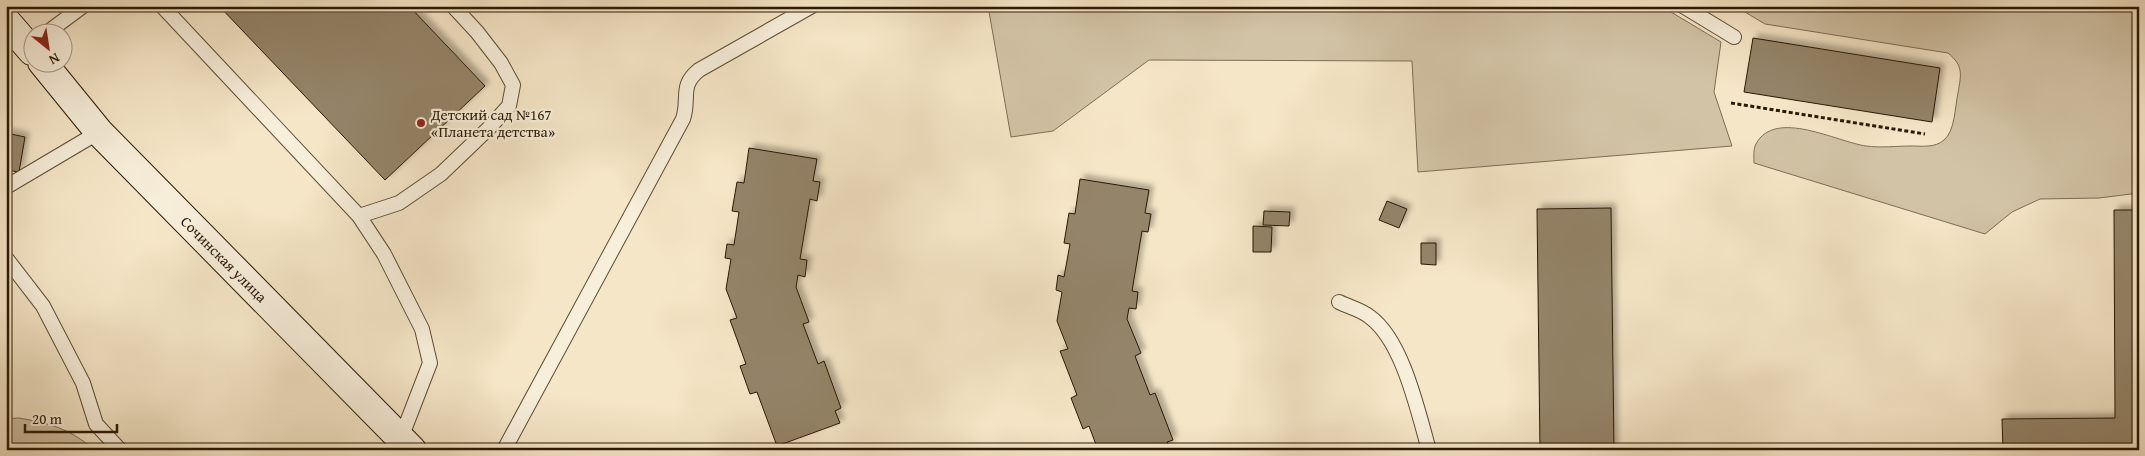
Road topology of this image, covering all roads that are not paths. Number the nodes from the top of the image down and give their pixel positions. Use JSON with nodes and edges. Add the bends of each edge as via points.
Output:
{"nodes":[{"id":1,"x":83,"y":6,"type":"edge"},
{"id":2,"x":162,"y":6,"type":"edge"},
{"id":3,"x":452,"y":6,"type":"edge"},
{"id":4,"x":812,"y":6,"type":"edge"},
{"id":5,"x":1683,"y":6,"type":"edge"},
{"id":6,"x":6,"y":21,"type":"edge"},
{"id":7,"x":65,"y":22,"type":"edge"},
{"id":8,"x":22,"y":35,"type":"edge"},
{"id":9,"x":1734,"y":38,"type":"dead end"},
{"id":10,"x":55,"y":72,"type":"edge"},
{"id":11,"x":99,"y":132,"type":"junction"},
{"id":12,"x":6,"y":187,"type":"edge"},
{"id":13,"x":359,"y":216,"type":"junction"},
{"id":14,"x":6,"y":258,"type":"edge"},
{"id":15,"x":1339,"y":302,"type":"dead end"},
{"id":16,"x":407,"y":444,"type":"edge"},
{"id":17,"x":120,"y":450,"type":"edge"},
{"id":18,"x":504,"y":450,"type":"edge"},
{"id":19,"x":1429,"y":450,"type":"edge"}],
"edges":[{"from":1,"to":7,"type":"lane"},
{"from":2,"to":13,"type":"lane"},
{"from":3,"to":13,"type":"lane","via":[[501,63],[513,85],[509,106],[441,174],[399,203]]},
{"from":4,"to":18,"type":"lane","via":[[692,76],[686,87],[683,119]]},
{"from":5,"to":9,"type":"lane"},
{"from":6,"to":8,"type":"street","name":"Сочинская улица"},
{"from":10,"to":11,"type":"street","name":"Сочинская улица"},
{"from":11,"to":12,"type":"lane"},
{"from":11,"to":16,"type":"street","name":"Сочинская улица"},
{"from":13,"to":16,"type":"lane","via":[[384,254],[422,329],[430,363]]},
{"from":14,"to":17,"type":"lane","via":[[43,306],[83,383],[96,424]]},
{"from":15,"to":19,"type":"lane","via":[[1369,316],[1383,328],[1394,346]]}]}
